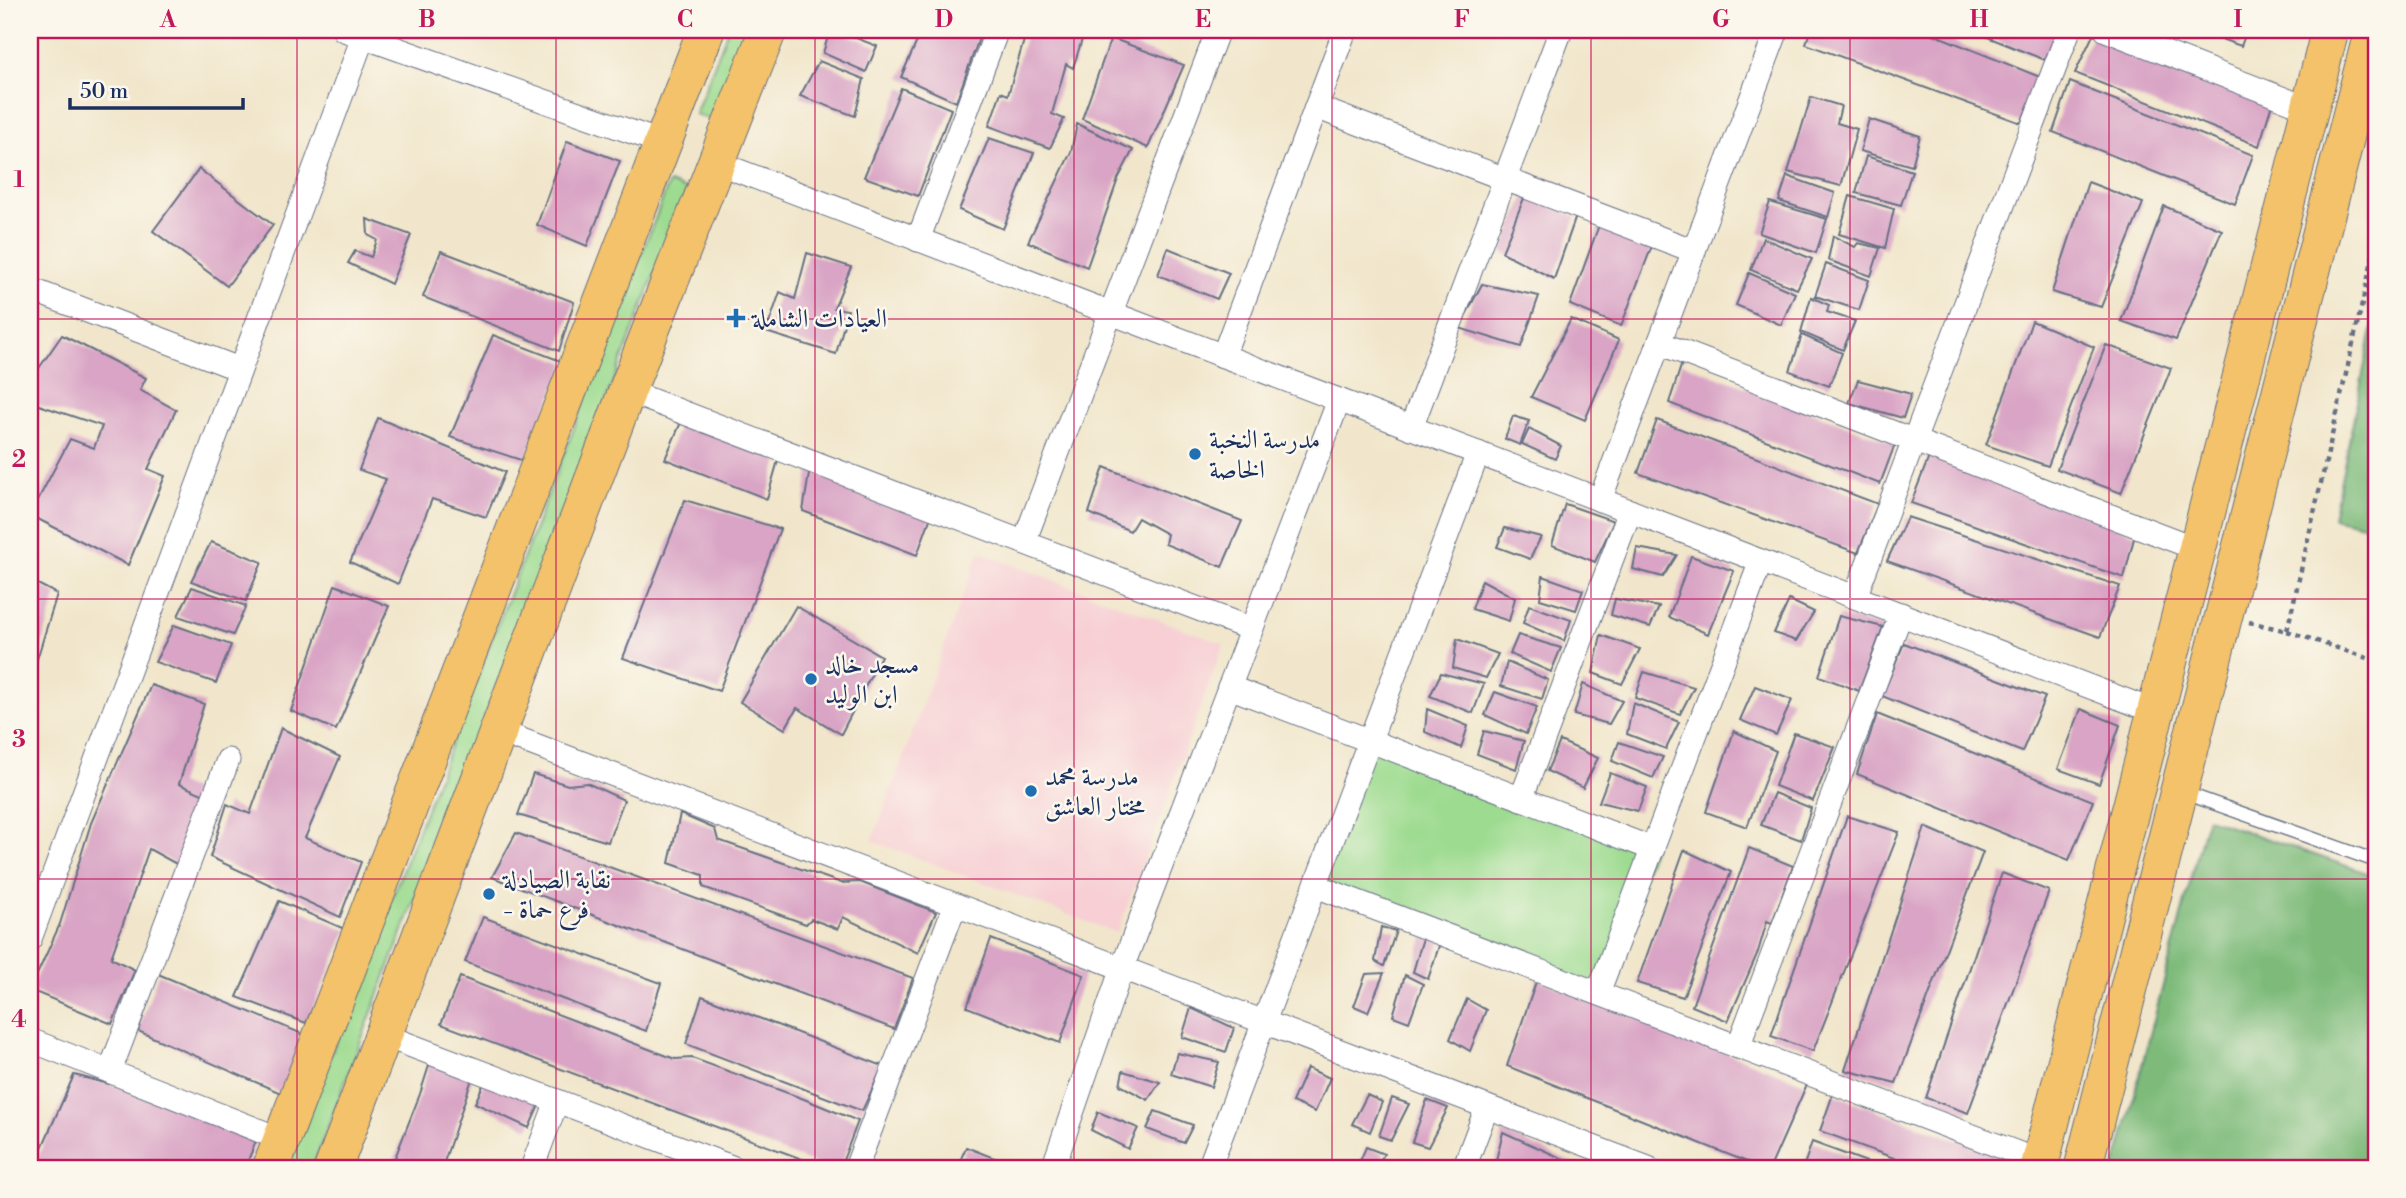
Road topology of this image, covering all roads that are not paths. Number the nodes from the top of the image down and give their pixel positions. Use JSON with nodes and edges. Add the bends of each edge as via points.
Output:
{"nodes":[{"id":1,"x":706,"y":30,"type":"edge"},
{"id":2,"x":768,"y":30,"type":"edge"},
{"id":3,"x":998,"y":30,"type":"edge"},
{"id":4,"x":1218,"y":30,"type":"edge"},
{"id":5,"x":1345,"y":30,"type":"edge"},
{"id":6,"x":1562,"y":30,"type":"edge"},
{"id":7,"x":1777,"y":30,"type":"edge"},
{"id":8,"x":2069,"y":30,"type":"edge"},
{"id":9,"x":2106,"y":30,"type":"edge"},
{"id":10,"x":2330,"y":30,"type":"edge"},
{"id":11,"x":2374,"y":30,"type":"edge"},
{"id":12,"x":353,"y":33,"type":"edge"},
{"id":13,"x":1316,"y":107,"type":"junction"},
{"id":14,"x":2310,"y":108,"type":"junction"},
{"id":15,"x":663,"y":143,"type":"junction"},
{"id":16,"x":718,"y":163,"type":"junction"},
{"id":17,"x":1505,"y":180,"type":"junction"},
{"id":18,"x":918,"y":240,"type":"junction"},
{"id":19,"x":1694,"y":251,"type":"junction"},
{"id":20,"x":30,"y":289,"type":"edge"},
{"id":21,"x":1111,"y":313,"type":"junction"},
{"id":22,"x":1659,"y":343,"type":"junction"},
{"id":23,"x":1223,"y":356,"type":"junction"},
{"id":24,"x":239,"y":369,"type":"junction"},
{"id":25,"x":627,"y":391,"type":"junction"},
{"id":26,"x":1339,"y":400,"type":"junction"},
{"id":27,"x":1411,"y":428,"type":"junction"},
{"id":28,"x":1914,"y":440,"type":"junction"},
{"id":29,"x":1478,"y":453,"type":"junction"},
{"id":30,"x":1600,"y":500,"type":"junction"},
{"id":31,"x":1630,"y":511,"type":"junction"},
{"id":32,"x":1024,"y":542,"type":"junction"},
{"id":33,"x":2197,"y":549,"type":"junction"},
{"id":34,"x":1761,"y":561,"type":"junction"},
{"id":35,"x":1856,"y":597,"type":"junction"},
{"id":36,"x":1901,"y":614,"type":"junction"},
{"id":37,"x":1251,"y":629,"type":"junction"},
{"id":38,"x":1229,"y":687,"type":"junction"},
{"id":39,"x":2156,"y":712,"type":"junction"},
{"id":40,"x":498,"y":731,"type":"junction"},
{"id":41,"x":1370,"y":741,"type":"junction"},
{"id":42,"x":228,"y":760,"type":"dead end"},
{"id":43,"x":2179,"y":791,"type":"junction"},
{"id":44,"x":1521,"y":799,"type":"junction"},
{"id":45,"x":1653,"y":849,"type":"junction"},
{"id":46,"x":2376,"y":861,"type":"edge"},
{"id":47,"x":1316,"y":886,"type":"junction"},
{"id":48,"x":955,"y":905,"type":"junction"},
{"id":49,"x":30,"y":939,"type":"edge"},
{"id":50,"x":1122,"y":968,"type":"junction"},
{"id":51,"x":1598,"y":993,"type":"junction"},
{"id":52,"x":1264,"y":1022,"type":"junction"},
{"id":53,"x":383,"y":1035,"type":"junction"},
{"id":54,"x":30,"y":1040,"type":"edge"},
{"id":55,"x":1738,"y":1047,"type":"junction"},
{"id":56,"x":110,"y":1071,"type":"junction"},
{"id":57,"x":558,"y":1101,"type":"junction"},
{"id":58,"x":1487,"y":1107,"type":"junction"},
{"id":59,"x":277,"y":1154,"type":"edge"},
{"id":60,"x":2040,"y":1165,"type":"edge"},
{"id":61,"x":1215,"y":1166,"type":"edge"},
{"id":62,"x":333,"y":1168,"type":"edge"},
{"id":63,"x":532,"y":1168,"type":"edge"},
{"id":64,"x":734,"y":1168,"type":"edge"},
{"id":65,"x":856,"y":1168,"type":"edge"},
{"id":66,"x":1053,"y":1168,"type":"edge"},
{"id":67,"x":1464,"y":1168,"type":"edge"},
{"id":68,"x":1648,"y":1168,"type":"edge"},
{"id":69,"x":2083,"y":1168,"type":"edge"}],
"edges":[{"from":1,"to":15,"type":"main road"},
{"from":2,"to":16,"type":"main road"},
{"from":3,"to":18,"type":"street"},
{"from":4,"to":21,"type":"street"},
{"from":5,"to":13,"type":"street"},
{"from":6,"to":17,"type":"street"},
{"from":7,"to":19,"type":"street"},
{"from":8,"to":28,"type":"street"},
{"from":9,"to":14,"type":"street"},
{"from":10,"to":14,"type":"main road"},
{"from":11,"to":43,"type":"main road"},
{"from":12,"to":15,"type":"street"},
{"from":12,"to":24,"type":"street"},
{"from":13,"to":17,"type":"street"},
{"from":13,"to":23,"type":"street"},
{"from":14,"to":33,"type":"main road"},
{"from":15,"to":16,"type":"main road","via":[[678,127],[700,126],[716,141]]},
{"from":15,"to":59,"type":"main road"},
{"from":16,"to":18,"type":"street"},
{"from":16,"to":25,"type":"main road"},
{"from":17,"to":19,"type":"street"},
{"from":17,"to":27,"type":"street"},
{"from":18,"to":21,"type":"street"},
{"from":19,"to":22,"type":"street"},
{"from":20,"to":24,"type":"street"},
{"from":21,"to":23,"type":"street"},
{"from":21,"to":32,"type":"street"},
{"from":22,"to":28,"type":"street"},
{"from":22,"to":30,"type":"street"},
{"from":23,"to":26,"type":"street"},
{"from":24,"to":49,"type":"street"},
{"from":25,"to":32,"type":"street"},
{"from":25,"to":40,"type":"main road"},
{"from":26,"to":27,"type":"street"},
{"from":26,"to":37,"type":"street"},
{"from":27,"to":29,"type":"street"},
{"from":28,"to":33,"type":"street"},
{"from":28,"to":35,"type":"street"},
{"from":29,"to":30,"type":"street"},
{"from":29,"to":41,"type":"street"},
{"from":30,"to":31,"type":"street"},
{"from":31,"to":34,"type":"street"},
{"from":31,"to":44,"type":"street"},
{"from":32,"to":37,"type":"street"},
{"from":33,"to":39,"type":"main road"},
{"from":34,"to":35,"type":"street"},
{"from":34,"to":45,"type":"street"},
{"from":35,"to":36,"type":"street"},
{"from":36,"to":39,"type":"street"},
{"from":36,"to":55,"type":"street"},
{"from":37,"to":38,"type":"street"},
{"from":38,"to":41,"type":"street"},
{"from":38,"to":50,"type":"street"},
{"from":39,"to":60,"type":"main road"},
{"from":40,"to":48,"type":"street"},
{"from":40,"to":53,"type":"main road"},
{"from":41,"to":44,"type":"street"},
{"from":41,"to":47,"type":"street"},
{"from":42,"to":56,"type":"street"},
{"from":43,"to":46,"type":"lane"},
{"from":43,"to":69,"type":"main road"},
{"from":44,"to":45,"type":"street"},
{"from":45,"to":51,"type":"street"},
{"from":47,"to":51,"type":"street"},
{"from":47,"to":52,"type":"street"},
{"from":48,"to":50,"type":"street"},
{"from":48,"to":65,"type":"street"},
{"from":50,"to":52,"type":"street"},
{"from":50,"to":66,"type":"street"},
{"from":51,"to":55,"type":"street"},
{"from":52,"to":58,"type":"street"},
{"from":52,"to":61,"type":"street"},
{"from":53,"to":57,"type":"street"},
{"from":53,"to":62,"type":"main road"},
{"from":54,"to":56,"type":"street"},
{"from":55,"to":60,"type":"street"},
{"from":56,"to":59,"type":"street"},
{"from":57,"to":63,"type":"street"},
{"from":57,"to":64,"type":"street"},
{"from":58,"to":67,"type":"street"},
{"from":58,"to":68,"type":"street"}]}
